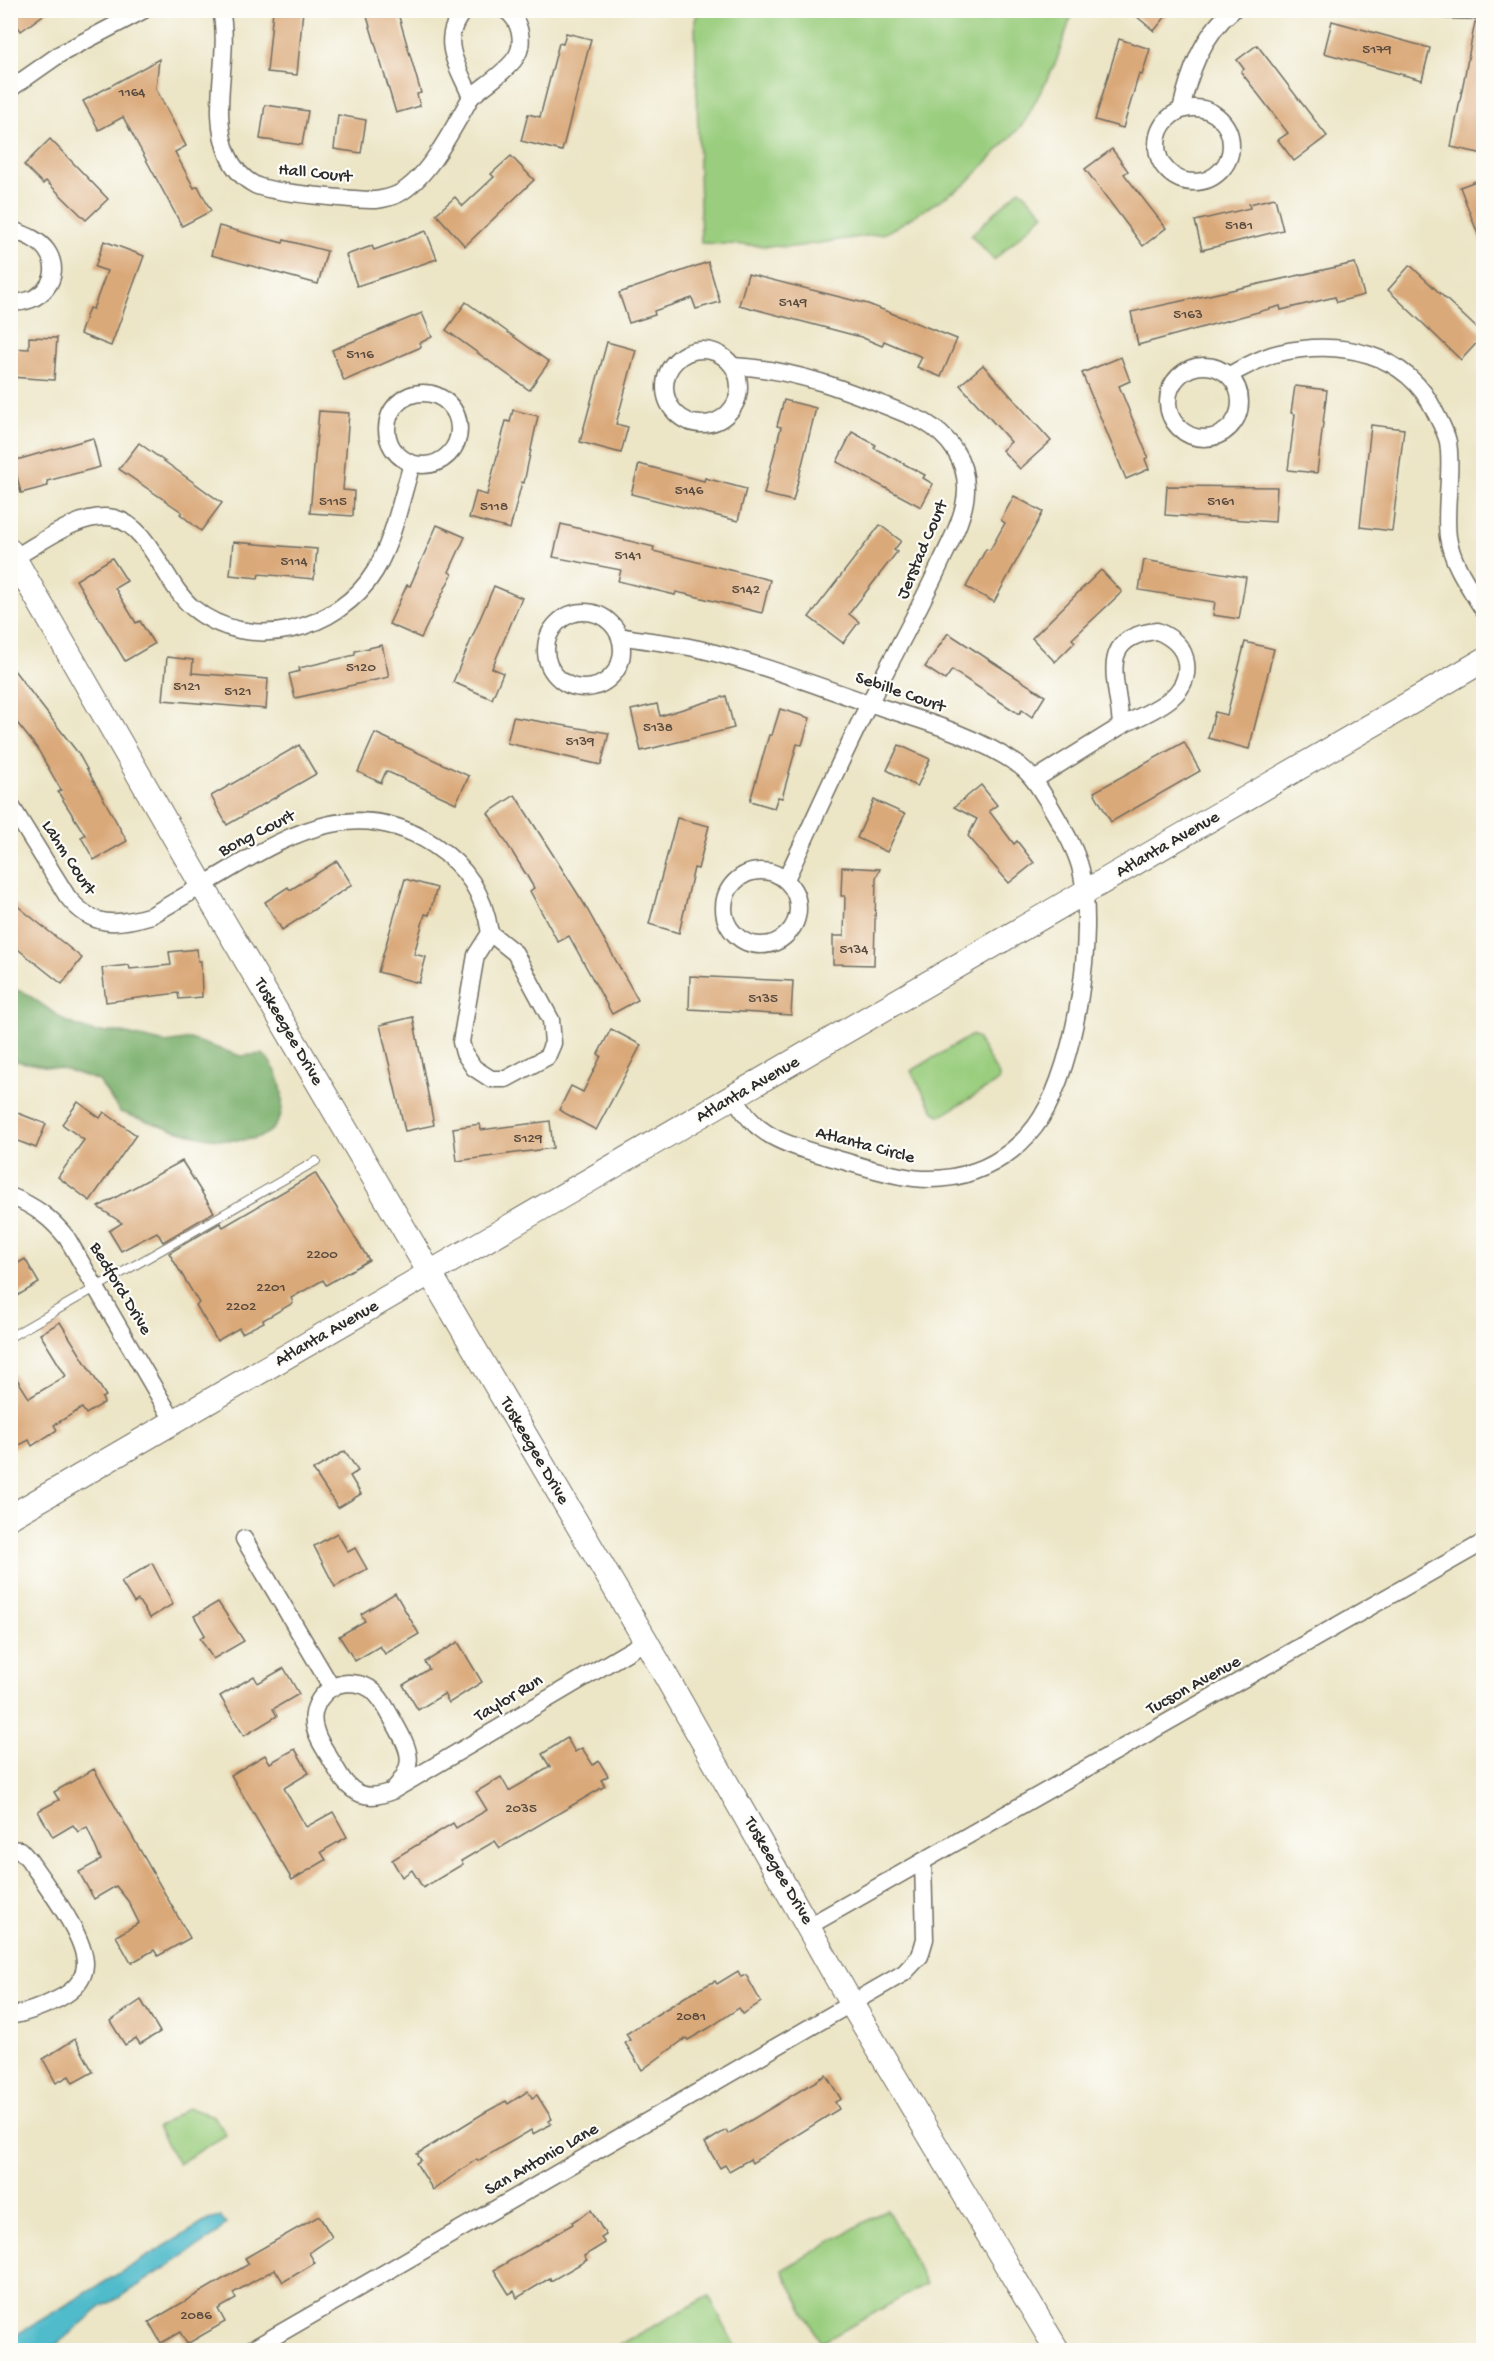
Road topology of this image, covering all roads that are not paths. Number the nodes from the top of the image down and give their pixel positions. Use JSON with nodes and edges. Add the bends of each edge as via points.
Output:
{"nodes":[{"id":1,"x":144,"y":10,"type":"edge"},
{"id":2,"x":221,"y":10,"type":"edge"},
{"id":3,"x":465,"y":10,"type":"edge"},
{"id":4,"x":505,"y":10,"type":"edge"},
{"id":5,"x":1233,"y":10,"type":"edge"},
{"id":6,"x":1445,"y":10,"type":"edge"},
{"id":7,"x":1484,"y":11,"type":"edge"},
{"id":8,"x":10,"y":89,"type":"edge"},
{"id":9,"x":471,"y":97,"type":"junction"},
{"id":10,"x":1181,"y":110,"type":"junction"},
{"id":11,"x":10,"y":229,"type":"edge"},
{"id":12,"x":10,"y":302,"type":"edge"},
{"id":13,"x":733,"y":366,"type":"junction"},
{"id":14,"x":1229,"y":375,"type":"junction"},
{"id":15,"x":412,"y":464,"type":"junction"},
{"id":16,"x":12,"y":555,"type":"edge"},
{"id":17,"x":1484,"y":611,"type":"edge"},
{"id":18,"x":620,"y":636,"type":"junction"},
{"id":19,"x":1484,"y":660,"type":"edge"},
{"id":20,"x":869,"y":703,"type":"junction"},
{"id":21,"x":1121,"y":726,"type":"junction"},
{"id":22,"x":1034,"y":780,"type":"junction"},
{"id":23,"x":10,"y":804,"type":"edge"},
{"id":24,"x":786,"y":879,"type":"junction"},
{"id":25,"x":202,"y":885,"type":"junction"},
{"id":26,"x":1084,"y":894,"type":"junction"},
{"id":27,"x":490,"y":933,"type":"junction"},
{"id":28,"x":735,"y":1097,"type":"junction"},
{"id":29,"x":316,"y":1161,"type":"dead end"},
{"id":30,"x":10,"y":1196,"type":"edge"},
{"id":31,"x":430,"y":1274,"type":"junction"},
{"id":32,"x":97,"y":1287,"type":"junction"},
{"id":33,"x":10,"y":1337,"type":"edge"},
{"id":34,"x":174,"y":1422,"type":"junction"},
{"id":35,"x":10,"y":1517,"type":"edge"},
{"id":36,"x":244,"y":1539,"type":"dead end"},
{"id":37,"x":1484,"y":1542,"type":"edge"},
{"id":38,"x":646,"y":1641,"type":"junction"},
{"id":39,"x":332,"y":1688,"type":"junction"},
{"id":40,"x":392,"y":1791,"type":"junction"},
{"id":41,"x":10,"y":1849,"type":"edge"},
{"id":42,"x":923,"y":1861,"type":"junction"},
{"id":43,"x":809,"y":1926,"type":"junction"},
{"id":44,"x":851,"y":2003,"type":"junction"},
{"id":45,"x":10,"y":2016,"type":"edge"},
{"id":46,"x":251,"y":2350,"type":"edge"},
{"id":47,"x":1057,"y":2350,"type":"edge"}],
"edges":[{"from":1,"to":8,"type":"street","via":[[60,54]]},
{"from":2,"to":9,"type":"street","name":"Hall Court","via":[[225,26],[223,140],[235,168],[255,185],[274,191],[378,200],[398,194],[417,181]]},
{"from":3,"to":9,"type":"street","via":[[454,22],[450,44]]},
{"from":4,"to":9,"type":"street","name":"Hall Court","via":[[520,31],[519,51],[514,60]]},
{"from":5,"to":10,"type":"street","via":[[1203,47],[1192,69]]},
{"from":6,"to":7,"type":"street"},
{"from":10,"to":10,"type":"street","via":[[1196,108],[1218,116],[1230,135],[1229,158],[1219,173],[1207,180],[1179,180],[1165,170],[1157,150],[1157,138],[1166,120]]},
{"from":11,"to":12,"type":"street","via":[[38,241],[46,251],[52,273],[38,297],[24,304]]},
{"from":13,"to":13,"type":"street","name":"Jerstad Court","via":[[739,392],[725,416],[713,422],[693,422],[675,413],[667,402],[666,374],[684,354],[711,350]]},
{"from":13,"to":20,"type":"street","name":"Jerstad Court","via":[[774,370],[823,382],[923,421],[939,430],[961,462],[966,490],[958,522],[922,603]]},
{"from":14,"to":14,"type":"street","via":[[1204,366],[1179,375],[1168,400],[1175,425],[1192,436],[1212,439],[1224,434],[1240,412],[1241,398]]},
{"from":14,"to":17,"type":"street","via":[[1280,353],[1336,347],[1382,359],[1417,384],[1433,407],[1448,443],[1448,535],[1454,558]]},
{"from":15,"to":15,"type":"street","via":[[391,447],[387,421],[402,399],[428,392],[451,405],[458,417],[457,444],[438,462]]},
{"from":15,"to":16,"type":"street","via":[[388,545],[364,586],[337,610],[291,630],[251,632],[231,627],[193,608],[171,583],[136,530],[112,518],[83,521]]},
{"from":16,"to":25,"type":"street","name":"Tuskeegee Drive"},
{"from":18,"to":18,"type":"street","via":[[620,664],[602,684],[574,687],[561,681],[546,658],[546,644],[556,626],[573,614],[587,612],[600,616]]},
{"from":18,"to":20,"type":"street","name":"Sebille Court","via":[[700,650]]},
{"from":19,"to":26,"type":"street","name":"Atlanta Avenue"},
{"from":20,"to":22,"type":"street","name":"Sebille Court","via":[[919,718],[978,743],[1022,767]]},
{"from":20,"to":24,"type":"street","name":"Jerstad Court"},
{"from":21,"to":21,"type":"street","via":[[1173,698],[1185,681],[1185,654],[1169,636],[1157,631],[1137,633],[1125,640],[1115,655],[1113,674]]},
{"from":21,"to":22,"type":"street"},
{"from":22,"to":26,"type":"street","name":"Sebille Court","via":[[1078,860]]},
{"from":23,"to":25,"type":"street","name":"Lahm Court","via":[[67,896],[90,918],[130,922],[153,915]]},
{"from":24,"to":24,"type":"street","via":[[798,902],[793,927],[773,943],[748,943],[737,936],[724,914],[729,888],[749,872],[762,870]]},
{"from":25,"to":27,"type":"street","name":"Bong Court","via":[[288,836],[317,826],[361,820],[405,830],[450,856],[481,895]]},
{"from":25,"to":31,"type":"street","name":"Tuskeegee Drive"},
{"from":26,"to":28,"type":"street","name":"Atlanta Avenue"},
{"from":26,"to":28,"type":"street","name":"Atlanta Circle","via":[[1081,989],[1075,1025],[1055,1091],[1025,1138],[994,1163],[951,1178],[909,1180],[778,1142],[748,1120]]},
{"from":27,"to":27,"type":"street","via":[[476,955],[461,1042],[469,1063],[480,1073],[491,1079],[506,1079],[546,1057],[554,1035],[551,1020],[515,953]]},
{"from":28,"to":31,"type":"street","name":"Atlanta Avenue"},
{"from":29,"to":32,"type":"lane"},
{"from":30,"to":32,"type":"street","name":"Bedford Drive","via":[[51,1219]]},
{"from":31,"to":34,"type":"street","name":"Atlanta Avenue"},
{"from":31,"to":38,"type":"street","name":"Tuskeegee Drive"},
{"from":32,"to":33,"type":"lane"},
{"from":32,"to":34,"type":"street","name":"Bedford Drive"},
{"from":34,"to":35,"type":"street","name":"Atlanta Avenue"},
{"from":36,"to":39,"type":"street"},
{"from":37,"to":42,"type":"street","name":"Tucson Avenue"},
{"from":38,"to":40,"type":"street","name":"Taylor Run"},
{"from":38,"to":43,"type":"street","name":"Tuskeegee Drive"},
{"from":39,"to":40,"type":"street","via":[[349,1683],[367,1687],[385,1708],[408,1748],[410,1763],[405,1777]]},
{"from":39,"to":40,"type":"street","name":"Taylor Run","via":[[319,1700],[314,1722],[334,1765],[346,1784],[360,1794],[381,1796]]},
{"from":41,"to":45,"type":"street","via":[[20,1850],[29,1860],[80,1942],[85,1967],[79,1984],[64,1996]]},
{"from":42,"to":43,"type":"street","name":"Tucson Avenue"},
{"from":42,"to":44,"type":"street","via":[[925,1939],[921,1956],[904,1973]]},
{"from":43,"to":44,"type":"street","name":"Tuskeegee Drive"},
{"from":44,"to":46,"type":"street","name":"San Antonio Lane"},
{"from":44,"to":47,"type":"street","name":"Tuskeegee Drive"}]}
